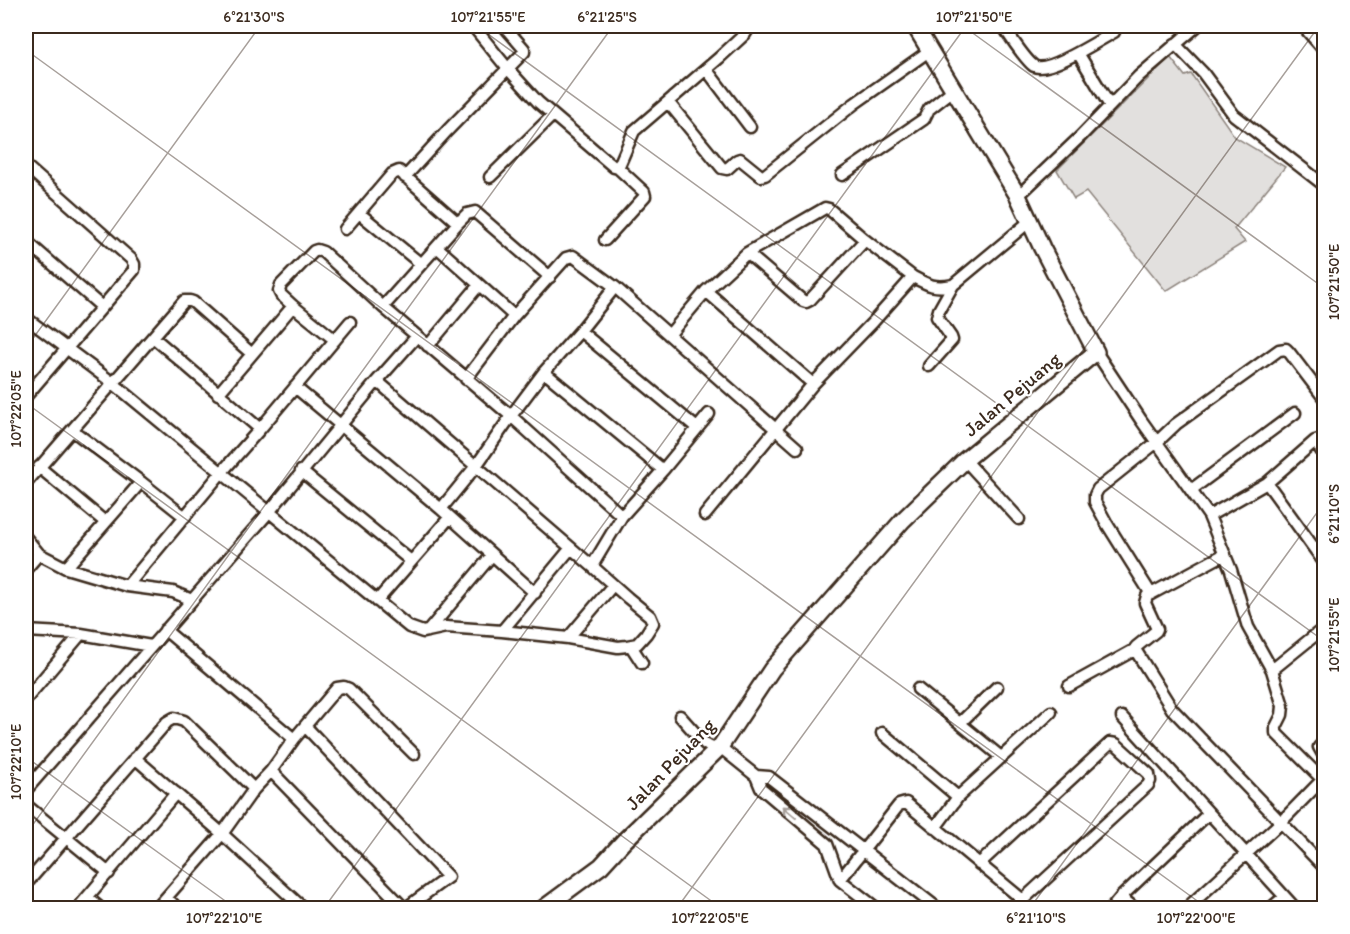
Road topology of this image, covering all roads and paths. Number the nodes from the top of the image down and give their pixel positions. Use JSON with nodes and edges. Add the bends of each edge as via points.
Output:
{"nodes":[{"id":1,"x":473,"y":26,"type":"edge"},
{"id":2,"x":505,"y":26,"type":"edge"},
{"id":3,"x":750,"y":26,"type":"edge"},
{"id":4,"x":915,"y":26,"type":"edge"},
{"id":5,"x":1003,"y":26,"type":"edge"},
{"id":6,"x":1111,"y":26,"type":"edge"},
{"id":7,"x":1197,"y":26,"type":"edge"},
{"id":8,"x":1303,"y":26,"type":"edge"},
{"id":9,"x":1175,"y":44,"type":"junction"},
{"id":10,"x":1324,"y":50,"type":"edge"},
{"id":11,"x":929,"y":51,"type":"junction"},
{"id":12,"x":1078,"y":53,"type":"junction"},
{"id":13,"x":508,"y":69,"type":"junction"},
{"id":14,"x":706,"y":69,"type":"junction"},
{"id":15,"x":953,"y":90,"type":"junction"},
{"id":16,"x":668,"y":102,"type":"junction"},
{"id":17,"x":1110,"y":106,"type":"junction"},
{"id":18,"x":553,"y":116,"type":"junction"},
{"id":19,"x":750,"y":127,"type":"dead end"},
{"id":20,"x":26,"y":166,"type":"edge"},
{"id":21,"x":618,"y":168,"type":"junction"},
{"id":22,"x":842,"y":175,"type":"dead end"},
{"id":23,"x":405,"y":177,"type":"junction"},
{"id":24,"x":490,"y":177,"type":"dead end"},
{"id":25,"x":1324,"y":185,"type":"edge"},
{"id":26,"x":1018,"y":196,"type":"junction"},
{"id":27,"x":359,"y":213,"type":"junction"},
{"id":28,"x":1030,"y":221,"type":"junction"},
{"id":29,"x":458,"y":223,"type":"junction"},
{"id":30,"x":345,"y":229,"type":"dead end"},
{"id":31,"x":605,"y":240,"type":"dead end"},
{"id":32,"x":865,"y":240,"type":"junction"},
{"id":33,"x":26,"y":241,"type":"edge"},
{"id":34,"x":437,"y":247,"type":"junction"},
{"id":35,"x":747,"y":253,"type":"junction"},
{"id":36,"x":421,"y":264,"type":"junction"},
{"id":37,"x":550,"y":277,"type":"junction"},
{"id":38,"x":913,"y":277,"type":"junction"},
{"id":39,"x":479,"y":285,"type":"junction"},
{"id":40,"x":953,"y":285,"type":"junction"},
{"id":41,"x":615,"y":287,"type":"junction"},
{"id":42,"x":706,"y":291,"type":"junction"},
{"id":43,"x":293,"y":306,"type":"junction"},
{"id":44,"x":102,"y":307,"type":"junction"},
{"id":45,"x":382,"y":307,"type":"junction"},
{"id":46,"x":514,"y":316,"type":"junction"},
{"id":47,"x":26,"y":318,"type":"edge"},
{"id":48,"x":350,"y":322,"type":"dead end"},
{"id":49,"x":580,"y":331,"type":"junction"},
{"id":50,"x":669,"y":335,"type":"junction"},
{"id":51,"x":417,"y":336,"type":"junction"},
{"id":52,"x":153,"y":337,"type":"junction"},
{"id":53,"x":335,"y":340,"type":"junction"},
{"id":54,"x":428,"y":346,"type":"junction"},
{"id":55,"x":66,"y":348,"type":"junction"},
{"id":56,"x":1096,"y":352,"type":"junction"},
{"id":57,"x":252,"y":354,"type":"junction"},
{"id":58,"x":929,"y":366,"type":"dead end"},
{"id":59,"x":544,"y":372,"type":"junction"},
{"id":60,"x":466,"y":378,"type":"junction"},
{"id":61,"x":377,"y":381,"type":"junction"},
{"id":62,"x":113,"y":383,"type":"junction"},
{"id":63,"x":813,"y":384,"type":"junction"},
{"id":64,"x":295,"y":387,"type":"junction"},
{"id":65,"x":218,"y":394,"type":"junction"},
{"id":66,"x":26,"y":396,"type":"edge"},
{"id":67,"x":1324,"y":398,"type":"edge"},
{"id":68,"x":1295,"y":413,"type":"dead end"},
{"id":69,"x":709,"y":414,"type":"dead end"},
{"id":70,"x":511,"y":416,"type":"junction"},
{"id":71,"x":341,"y":425,"type":"junction"},
{"id":72,"x":697,"y":428,"type":"junction"},
{"id":73,"x":260,"y":429,"type":"junction"},
{"id":74,"x":72,"y":430,"type":"junction"},
{"id":75,"x":776,"y":430,"type":"junction"},
{"id":76,"x":1320,"y":440,"type":"edge"},
{"id":77,"x":1157,"y":442,"type":"junction"},
{"id":78,"x":797,"y":448,"type":"dead end"},
{"id":79,"x":1324,"y":455,"type":"edge"},
{"id":80,"x":965,"y":460,"type":"junction"},
{"id":81,"x":476,"y":466,"type":"junction"},
{"id":82,"x":39,"y":467,"type":"junction"},
{"id":83,"x":663,"y":470,"type":"junction"},
{"id":84,"x":302,"y":471,"type":"junction"},
{"id":85,"x":221,"y":473,"type":"junction"},
{"id":86,"x":141,"y":482,"type":"junction"},
{"id":87,"x":26,"y":483,"type":"edge"},
{"id":88,"x":1267,"y":483,"type":"junction"},
{"id":89,"x":1191,"y":490,"type":"junction"},
{"id":90,"x":268,"y":512,"type":"junction"},
{"id":91,"x":445,"y":513,"type":"junction"},
{"id":92,"x":705,"y":515,"type":"dead end"},
{"id":93,"x":622,"y":516,"type":"junction"},
{"id":94,"x":1209,"y":516,"type":"junction"},
{"id":95,"x":185,"y":517,"type":"junction"},
{"id":96,"x":1018,"y":519,"type":"dead end"},
{"id":97,"x":105,"y":522,"type":"junction"},
{"id":98,"x":26,"y":538,"type":"edge"},
{"id":99,"x":571,"y":548,"type":"junction"},
{"id":100,"x":39,"y":554,"type":"junction"},
{"id":101,"x":1225,"y":554,"type":"junction"},
{"id":102,"x":492,"y":555,"type":"junction"},
{"id":103,"x":411,"y":561,"type":"junction"},
{"id":104,"x":1324,"y":562,"type":"edge"},
{"id":105,"x":592,"y":567,"type":"junction"},
{"id":106,"x":66,"y":568,"type":"junction"},
{"id":107,"x":26,"y":569,"type":"edge"},
{"id":108,"x":613,"y":585,"type":"junction"},
{"id":109,"x":127,"y":586,"type":"junction"},
{"id":110,"x":535,"y":593,"type":"junction"},
{"id":111,"x":1151,"y":594,"type":"junction"},
{"id":112,"x":192,"y":600,"type":"junction"},
{"id":113,"x":377,"y":601,"type":"junction"},
{"id":114,"x":1324,"y":628,"type":"edge"},
{"id":115,"x":165,"y":630,"type":"junction"},
{"id":116,"x":429,"y":630,"type":"junction"},
{"id":117,"x":26,"y":631,"type":"edge"},
{"id":118,"x":502,"y":631,"type":"junction"},
{"id":119,"x":81,"y":634,"type":"junction"},
{"id":120,"x":568,"y":638,"type":"junction"},
{"id":121,"x":152,"y":646,"type":"junction"},
{"id":122,"x":631,"y":646,"type":"junction"},
{"id":123,"x":1136,"y":649,"type":"junction"},
{"id":124,"x":642,"y":663,"type":"dead end"},
{"id":125,"x":1272,"y":670,"type":"junction"},
{"id":126,"x":1070,"y":686,"type":"dead end"},
{"id":127,"x":997,"y":687,"type":"dead end"},
{"id":128,"x":918,"y":689,"type":"dead end"},
{"id":129,"x":26,"y":699,"type":"edge"},
{"id":130,"x":1051,"y":712,"type":"dead end"},
{"id":131,"x":680,"y":716,"type":"dead end"},
{"id":132,"x":1122,"y":717,"type":"dead end"},
{"id":133,"x":960,"y":723,"type":"junction"},
{"id":134,"x":305,"y":726,"type":"junction"},
{"id":135,"x":882,"y":733,"type":"dead end"},
{"id":136,"x":294,"y":739,"type":"junction"},
{"id":137,"x":1324,"y":742,"type":"edge"},
{"id":138,"x":720,"y":747,"type":"junction"},
{"id":139,"x":414,"y":754,"type":"dead end"},
{"id":140,"x":1324,"y":756,"type":"edge"},
{"id":141,"x":1001,"y":757,"type":"junction"},
{"id":142,"x":135,"y":758,"type":"junction"},
{"id":143,"x":271,"y":771,"type":"junction"},
{"id":144,"x":756,"y":776,"type":"junction"},
{"id":145,"x":1324,"y":780,"type":"edge"},
{"id":146,"x":254,"y":789,"type":"junction"},
{"id":147,"x":26,"y":790,"type":"edge"},
{"id":148,"x":176,"y":793,"type":"junction"},
{"id":149,"x":957,"y":797,"type":"junction"},
{"id":150,"x":26,"y":805,"type":"edge"},
{"id":151,"x":1209,"y":813,"type":"junction"},
{"id":152,"x":1281,"y":822,"type":"junction"},
{"id":153,"x":936,"y":828,"type":"junction"},
{"id":154,"x":837,"y":831,"type":"junction"},
{"id":155,"x":222,"y":834,"type":"junction"},
{"id":156,"x":65,"y":837,"type":"junction"},
{"id":157,"x":826,"y":844,"type":"junction"},
{"id":158,"x":863,"y":850,"type":"junction"},
{"id":159,"x":1246,"y":854,"type":"junction"},
{"id":160,"x":979,"y":864,"type":"junction"},
{"id":161,"x":1324,"y":867,"type":"edge"},
{"id":162,"x":109,"y":873,"type":"junction"},
{"id":163,"x":840,"y":880,"type":"junction"},
{"id":164,"x":26,"y":884,"type":"edge"},
{"id":165,"x":1121,"y":897,"type":"junction"},
{"id":166,"x":1284,"y":897,"type":"junction"},
{"id":167,"x":88,"y":898,"type":"junction"},
{"id":168,"x":167,"y":898,"type":"junction"},
{"id":169,"x":1018,"y":904,"type":"edge"},
{"id":170,"x":78,"y":909,"type":"edge"},
{"id":171,"x":100,"y":909,"type":"edge"},
{"id":172,"x":157,"y":909,"type":"edge"},
{"id":173,"x":177,"y":909,"type":"edge"},
{"id":174,"x":303,"y":909,"type":"edge"},
{"id":175,"x":405,"y":909,"type":"edge"},
{"id":176,"x":544,"y":909,"type":"edge"},
{"id":177,"x":876,"y":909,"type":"edge"},
{"id":178,"x":937,"y":909,"type":"edge"},
{"id":179,"x":1112,"y":909,"type":"edge"},
{"id":180,"x":1134,"y":909,"type":"edge"},
{"id":181,"x":1187,"y":909,"type":"edge"},
{"id":182,"x":1271,"y":909,"type":"edge"},
{"id":183,"x":1295,"y":909,"type":"edge"}],
"edges":[{"from":1,"to":13,"type":"street"},
{"from":2,"to":13,"type":"street","via":[[524,51]]},
{"from":3,"to":14,"type":"street"},
{"from":4,"to":11,"type":"street"},
{"from":5,"to":12,"type":"street","via":[[1036,67],[1051,66]]},
{"from":6,"to":12,"type":"street","via":[[1114,32]]},
{"from":7,"to":9,"type":"street"},
{"from":8,"to":10,"type":"street"},
{"from":9,"to":17,"type":"street"},
{"from":9,"to":25,"type":"street","via":[[1203,73],[1234,115]]},
{"from":11,"to":15,"type":"street"},
{"from":11,"to":16,"type":"street","via":[[854,104],[765,176],[740,159],[723,168]]},
{"from":12,"to":17,"type":"street"},
{"from":13,"to":18,"type":"street"},
{"from":13,"to":23,"type":"street"},
{"from":14,"to":16,"type":"street"},
{"from":14,"to":19,"type":"street"},
{"from":15,"to":22,"type":"street","via":[[929,109],[924,119]]},
{"from":15,"to":26,"type":"street"},
{"from":16,"to":21,"type":"street","via":[[634,131]]},
{"from":17,"to":26,"type":"street"},
{"from":18,"to":21,"type":"street"},
{"from":18,"to":24,"type":"street"},
{"from":20,"to":44,"type":"street","via":[[134,264],[134,270]]},
{"from":21,"to":31,"type":"street","via":[[645,196]]},
{"from":23,"to":27,"type":"street","via":[[399,171],[392,174]]},
{"from":23,"to":29,"type":"street"},
{"from":26,"to":28,"type":"street"},
{"from":27,"to":30,"type":"street"},
{"from":27,"to":36,"type":"street"},
{"from":28,"to":40,"type":"street"},
{"from":28,"to":56,"type":"street"},
{"from":29,"to":34,"type":"street"},
{"from":29,"to":37,"type":"street","via":[[475,212]]},
{"from":32,"to":35,"type":"street","via":[[825,208]]},
{"from":32,"to":35,"type":"street","via":[[806,302]]},
{"from":32,"to":38,"type":"street"},
{"from":33,"to":44,"type":"street"},
{"from":34,"to":36,"type":"street"},
{"from":34,"to":39,"type":"street"},
{"from":35,"to":42,"type":"street"},
{"from":36,"to":45,"type":"street"},
{"from":37,"to":41,"type":"street","via":[[566,258],[573,256]]},
{"from":37,"to":46,"type":"street"},
{"from":38,"to":40,"type":"street","via":[[935,287]]},
{"from":38,"to":63,"type":"street"},
{"from":39,"to":46,"type":"street"},
{"from":39,"to":54,"type":"street"},
{"from":40,"to":58,"type":"street","via":[[937,317],[952,340]]},
{"from":41,"to":49,"type":"street"},
{"from":41,"to":50,"type":"street"},
{"from":42,"to":50,"type":"street"},
{"from":42,"to":63,"type":"street"},
{"from":43,"to":45,"type":"street","via":[[281,295],[280,287],[317,250]]},
{"from":43,"to":53,"type":"street"},
{"from":43,"to":57,"type":"street"},
{"from":44,"to":55,"type":"street"},
{"from":45,"to":51,"type":"street"},
{"from":46,"to":60,"type":"street"},
{"from":47,"to":55,"type":"street"},
{"from":48,"to":53,"type":"street"},
{"from":49,"to":59,"type":"street"},
{"from":49,"to":72,"type":"street"},
{"from":50,"to":75,"type":"street"},
{"from":51,"to":54,"type":"street"},
{"from":51,"to":61,"type":"street"},
{"from":52,"to":57,"type":"street","via":[[189,301]]},
{"from":52,"to":62,"type":"street"},
{"from":52,"to":65,"type":"street"},
{"from":53,"to":64,"type":"street"},
{"from":54,"to":60,"type":"street"},
{"from":55,"to":62,"type":"street"},
{"from":55,"to":66,"type":"street"},
{"from":56,"to":77,"type":"street"},
{"from":56,"to":80,"type":"street","name":"Jalan Pejuang"},
{"from":57,"to":65,"type":"street"},
{"from":59,"to":70,"type":"street"},
{"from":59,"to":83,"type":"street"},
{"from":60,"to":70,"type":"street"},
{"from":61,"to":71,"type":"street"},
{"from":61,"to":81,"type":"street"},
{"from":62,"to":74,"type":"street"},
{"from":62,"to":85,"type":"street"},
{"from":63,"to":75,"type":"street"},
{"from":64,"to":71,"type":"street"},
{"from":64,"to":73,"type":"street"},
{"from":65,"to":73,"type":"street"},
{"from":67,"to":77,"type":"street","via":[[1283,349]]},
{"from":68,"to":89,"type":"street"},
{"from":69,"to":72,"type":"street"},
{"from":70,"to":81,"type":"street"},
{"from":70,"to":93,"type":"street"},
{"from":71,"to":84,"type":"street"},
{"from":71,"to":91,"type":"street"},
{"from":72,"to":83,"type":"street"},
{"from":73,"to":85,"type":"street"},
{"from":74,"to":82,"type":"street"},
{"from":74,"to":86,"type":"street"},
{"from":75,"to":78,"type":"street"},
{"from":75,"to":92,"type":"street"},
{"from":76,"to":79,"type":"street"},
{"from":76,"to":88,"type":"street"},
{"from":77,"to":89,"type":"street"},
{"from":77,"to":111,"type":"street","via":[[1098,489],[1094,498]]},
{"from":80,"to":96,"type":"street"},
{"from":80,"to":138,"type":"street","name":"Jalan Pejuang","via":[[903,520],[772,669]]},
{"from":81,"to":91,"type":"street"},
{"from":81,"to":99,"type":"street"},
{"from":82,"to":87,"type":"street"},
{"from":82,"to":97,"type":"street"},
{"from":83,"to":93,"type":"street"},
{"from":84,"to":90,"type":"street"},
{"from":84,"to":103,"type":"street"},
{"from":85,"to":90,"type":"street"},
{"from":85,"to":95,"type":"street"},
{"from":86,"to":95,"type":"street"},
{"from":86,"to":97,"type":"street"},
{"from":88,"to":94,"type":"street"},
{"from":88,"to":104,"type":"street"},
{"from":89,"to":94,"type":"street"},
{"from":90,"to":112,"type":"street"},
{"from":90,"to":113,"type":"street"},
{"from":91,"to":102,"type":"street"},
{"from":91,"to":103,"type":"street"},
{"from":93,"to":105,"type":"street"},
{"from":94,"to":101,"type":"street"},
{"from":95,"to":109,"type":"street"},
{"from":97,"to":106,"type":"street"},
{"from":98,"to":100,"type":"street"},
{"from":99,"to":105,"type":"street"},
{"from":99,"to":110,"type":"street"},
{"from":100,"to":106,"type":"street"},
{"from":100,"to":107,"type":"street"},
{"from":101,"to":111,"type":"street"},
{"from":101,"to":125,"type":"street","via":[[1248,627]]},
{"from":102,"to":110,"type":"street"},
{"from":102,"to":116,"type":"street"},
{"from":103,"to":113,"type":"street"},
{"from":105,"to":108,"type":"street"},
{"from":106,"to":109,"type":"street"},
{"from":108,"to":120,"type":"street"},
{"from":108,"to":122,"type":"street","via":[[653,620],[646,634]]},
{"from":109,"to":112,"type":"street","via":[[173,592]]},
{"from":110,"to":118,"type":"street"},
{"from":111,"to":123,"type":"street","via":[[1145,603],[1157,629]]},
{"from":112,"to":115,"type":"street"},
{"from":113,"to":116,"type":"street","via":[[409,627]]},
{"from":114,"to":125,"type":"street"},
{"from":115,"to":121,"type":"street"},
{"from":115,"to":136,"type":"street"},
{"from":116,"to":118,"type":"street","via":[[446,627]]},
{"from":117,"to":119,"type":"street"},
{"from":118,"to":120,"type":"street"},
{"from":119,"to":121,"type":"street"},
{"from":119,"to":129,"type":"street"},
{"from":120,"to":122,"type":"street"},
{"from":121,"to":147,"type":"street"},
{"from":122,"to":124,"type":"street"},
{"from":123,"to":126,"type":"street"},
{"from":123,"to":152,"type":"street","via":[[1172,709]]},
{"from":125,"to":145,"type":"street","via":[[1283,708],[1276,733]]},
{"from":127,"to":133,"type":"street"},
{"from":128,"to":133,"type":"street"},
{"from":130,"to":141,"type":"street"},
{"from":131,"to":138,"type":"street","via":[[705,744]]},
{"from":132,"to":151,"type":"street"},
{"from":133,"to":141,"type":"street"},
{"from":134,"to":136,"type":"street"},
{"from":134,"to":139,"type":"street","via":[[337,688],[349,688]]},
{"from":134,"to":175,"type":"street","via":[[448,877]]},
{"from":135,"to":149,"type":"street"},
{"from":136,"to":143,"type":"street"},
{"from":137,"to":140,"type":"street","via":[[1319,747]]},
{"from":138,"to":144,"type":"street"},
{"from":138,"to":176,"type":"street","name":"Jalan Pejuang","via":[[601,866]]},
{"from":141,"to":149,"type":"street"},
{"from":142,"to":146,"type":"street","via":[[167,722],[179,718]]},
{"from":142,"to":148,"type":"street"},
{"from":142,"to":156,"type":"street"},
{"from":143,"to":146,"type":"street"},
{"from":143,"to":175,"type":"street"},
{"from":144,"to":154,"type":"street","via":[[769,777]]},
{"from":157,"to":144,"type":"street","one_way":true,"via":[[761,788]]},
{"from":145,"to":152,"type":"street"},
{"from":146,"to":155,"type":"street"},
{"from":148,"to":155,"type":"street"},
{"from":148,"to":162,"type":"street"},
{"from":149,"to":153,"type":"street"},
{"from":150,"to":156,"type":"street"},
{"from":151,"to":159,"type":"street"},
{"from":151,"to":165,"type":"street"},
{"from":152,"to":159,"type":"street"},
{"from":152,"to":161,"type":"street"},
{"from":153,"to":158,"type":"street","via":[[909,805],[902,804]]},
{"from":153,"to":160,"type":"street"},
{"from":154,"to":157,"type":"street"},
{"from":154,"to":158,"type":"street"},
{"from":155,"to":168,"type":"street"},
{"from":155,"to":174,"type":"street"},
{"from":156,"to":162,"type":"street"},
{"from":156,"to":164,"type":"street"},
{"from":157,"to":163,"type":"street"},
{"from":158,"to":163,"type":"street"},
{"from":158,"to":178,"type":"street"},
{"from":159,"to":166,"type":"street"},
{"from":159,"to":181,"type":"street"},
{"from":160,"to":169,"type":"street"},
{"from":160,"to":169,"type":"street","via":[[1110,743],[1149,774],[1148,785]]},
{"from":162,"to":167,"type":"street"},
{"from":163,"to":177,"type":"street"},
{"from":165,"to":179,"type":"street"},
{"from":165,"to":180,"type":"street"},
{"from":166,"to":182,"type":"street"},
{"from":166,"to":183,"type":"street"},
{"from":167,"to":170,"type":"street"},
{"from":167,"to":171,"type":"street"},
{"from":168,"to":172,"type":"street"},
{"from":168,"to":173,"type":"street"}]}
